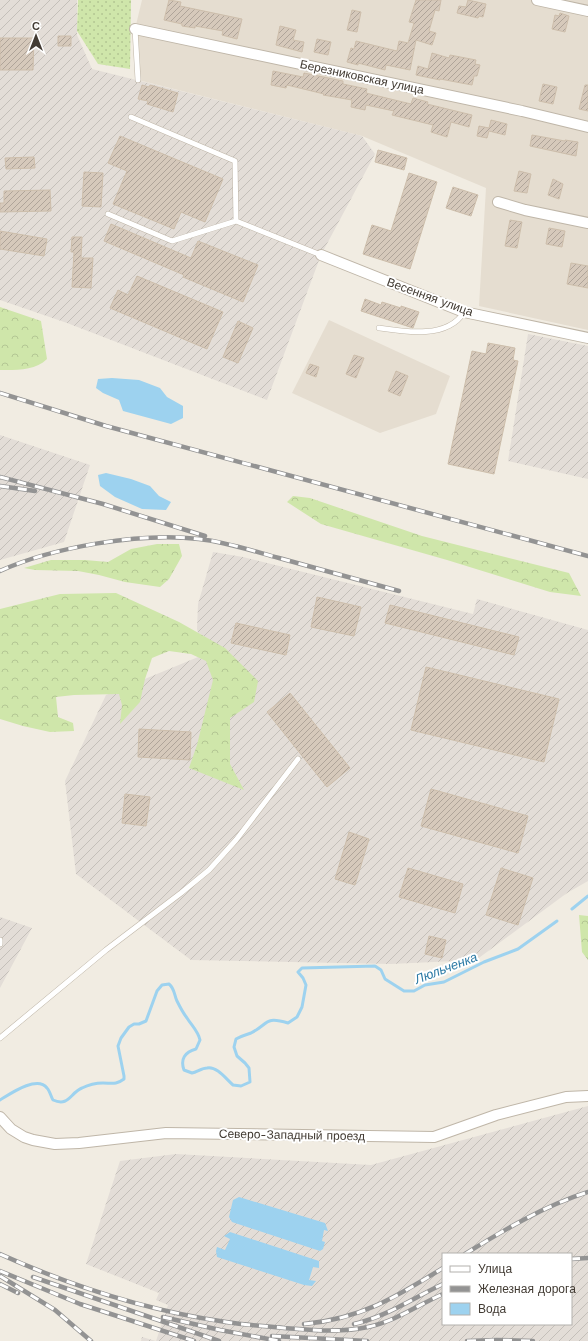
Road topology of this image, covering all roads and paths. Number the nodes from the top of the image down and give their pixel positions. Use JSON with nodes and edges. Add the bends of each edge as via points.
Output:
{"nodes":[{"id":1,"x":537,"y":0,"type":"edge"},
{"id":2,"x":588,"y":11,"type":"edge"},
{"id":3,"x":135,"y":29,"type":"joint"},
{"id":4,"x":138,"y":80,"type":"dead end"},
{"id":5,"x":132,"y":117,"type":"dead end"},
{"id":6,"x":588,"y":127,"type":"edge"},
{"id":7,"x":498,"y":202,"type":"dead end"},
{"id":8,"x":108,"y":214,"type":"dead end"},
{"id":9,"x":236,"y":221,"type":"junction"},
{"id":10,"x":588,"y":223,"type":"edge"},
{"id":11,"x":322,"y":255,"type":"joint"},
{"id":12,"x":464,"y":312,"type":"junction"},
{"id":13,"x":379,"y":328,"type":"dead end"},
{"id":14,"x":588,"y":338,"type":"edge"},
{"id":15,"x":298,"y":759,"type":"dead end"},
{"id":16,"x":0,"y":940,"type":"edge"},
{"id":17,"x":0,"y":944,"type":"edge"},
{"id":18,"x":0,"y":1038,"type":"edge"},
{"id":19,"x":588,"y":1096,"type":"edge"},
{"id":20,"x":0,"y":1117,"type":"edge"}],
"edges":[{"from":1,"to":2,"type":"street"},
{"from":3,"to":4,"type":"lane"},
{"from":3,"to":6,"type":"street","name":"Березниковская улица"},
{"from":5,"to":9,"type":"lane","via":[[235,161]]},
{"from":7,"to":10,"type":"street"},
{"from":8,"to":9,"type":"lane","via":[[172,241]]},
{"from":9,"to":11,"type":"lane"},
{"from":11,"to":12,"type":"street","name":"Весенняя улица"},
{"from":12,"to":13,"type":"lane","via":[[448,327],[425,332]]},
{"from":12,"to":14,"type":"street","name":"Весенняя улица"},
{"from":15,"to":18,"type":"lane","via":[[236,840],[209,870],[106,950]]},
{"from":16,"to":17,"type":"lane"},
{"from":19,"to":20,"type":"street","name":"Северо-Западный проезд","via":[[566,1097],[496,1115],[434,1137],[166,1133],[55,1144],[24,1137],[11,1129]]}]}
